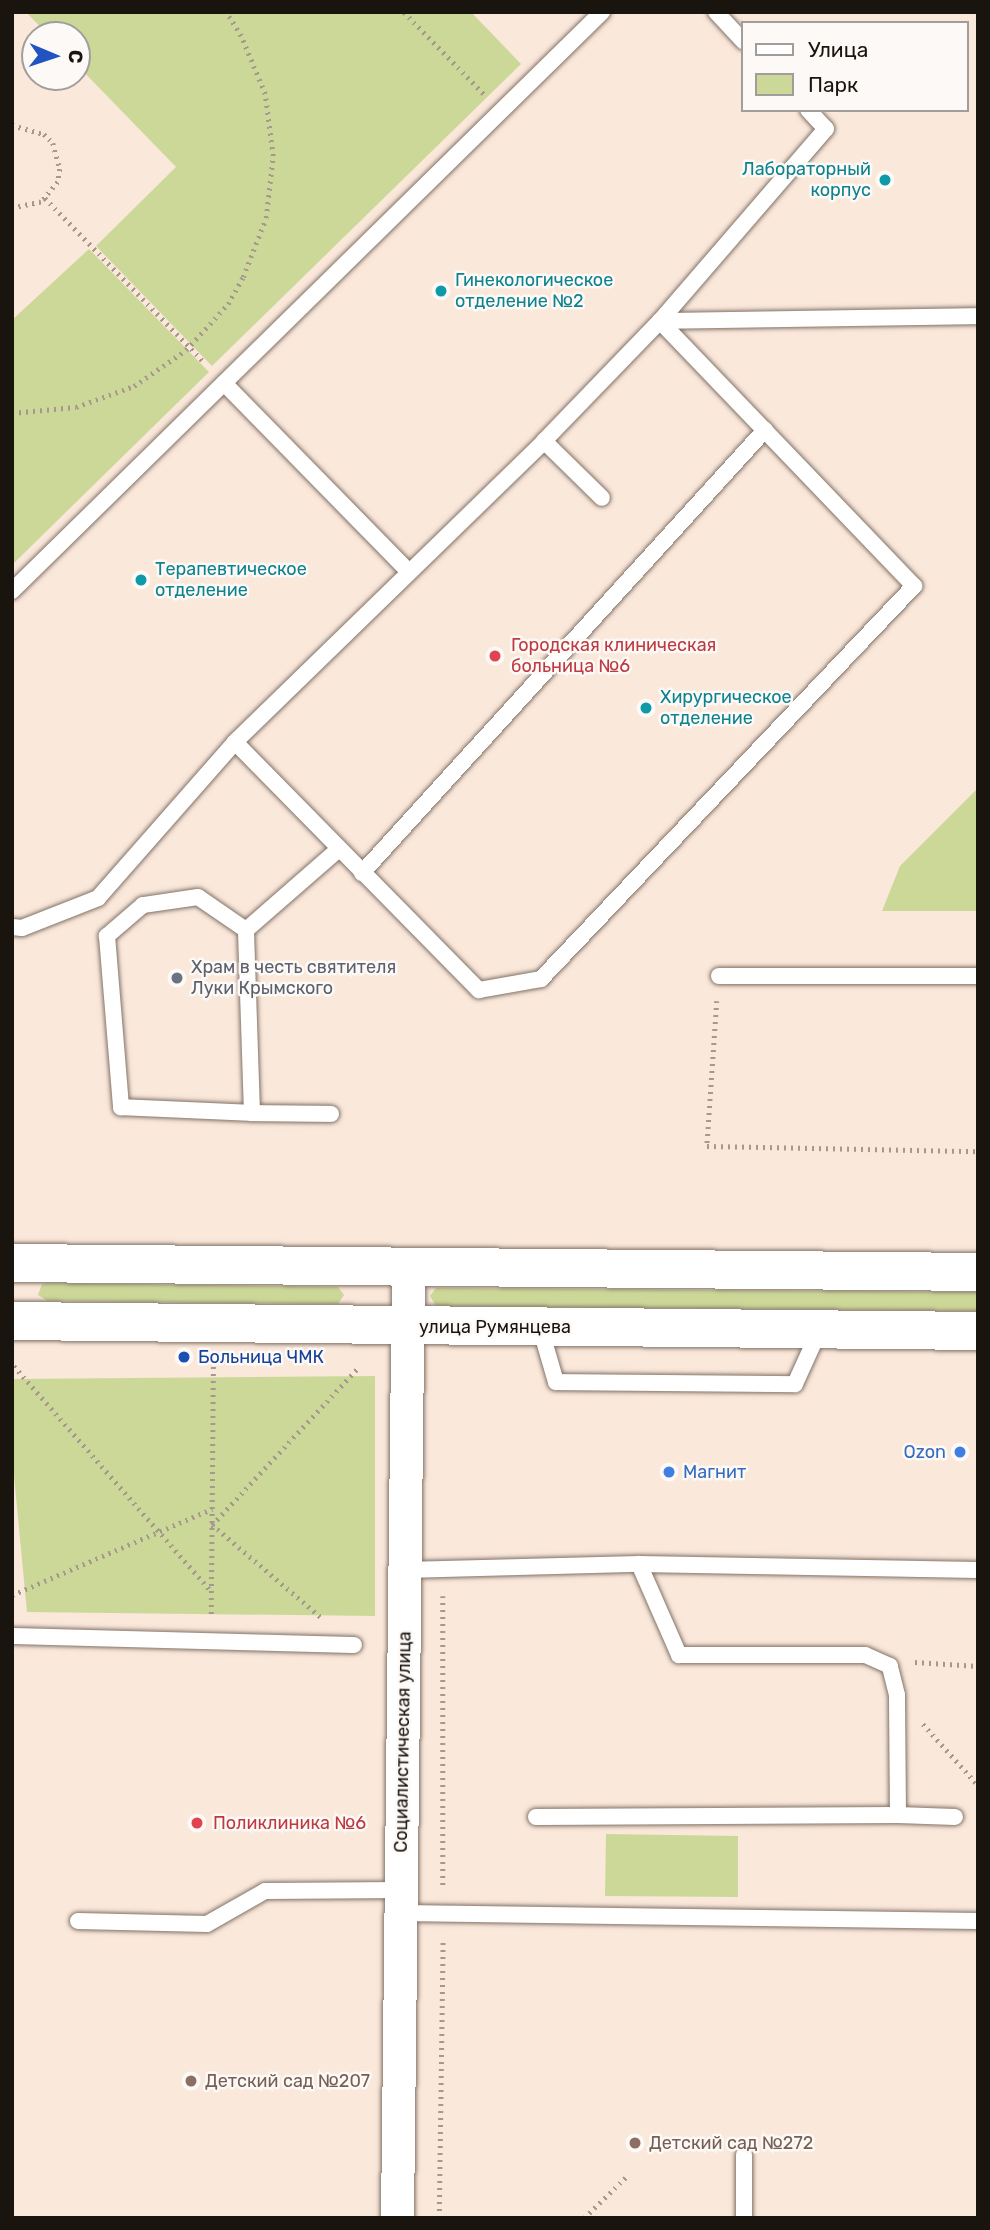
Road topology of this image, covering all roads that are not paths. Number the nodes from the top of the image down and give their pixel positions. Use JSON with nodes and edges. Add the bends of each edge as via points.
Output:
{"nodes":[{"id":1,"x":602,"y":12,"type":"edge"},
{"id":2,"x":716,"y":12,"type":"edge"},
{"id":3,"x":741,"y":39,"type":"edge"},
{"id":4,"x":810,"y":112,"type":"edge"},
{"id":5,"x":978,"y":316,"type":"edge"},
{"id":6,"x":660,"y":321,"type":"junction"},
{"id":7,"x":224,"y":383,"type":"junction"},
{"id":8,"x":765,"y":430,"type":"junction"},
{"id":9,"x":544,"y":442,"type":"junction"},
{"id":10,"x":603,"y":498,"type":"dead end"},
{"id":11,"x":410,"y":572,"type":"junction"},
{"id":12,"x":12,"y":591,"type":"edge"},
{"id":13,"x":235,"y":742,"type":"junction"},
{"id":14,"x":339,"y":849,"type":"junction"},
{"id":15,"x":362,"y":873,"type":"junction"},
{"id":16,"x":12,"y":927,"type":"edge"},
{"id":17,"x":246,"y":930,"type":"junction"},
{"id":18,"x":719,"y":976,"type":"road end"},
{"id":19,"x":978,"y":976,"type":"edge"},
{"id":20,"x":252,"y":1113,"type":"junction"},
{"id":21,"x":331,"y":1114,"type":"dead end"},
{"id":22,"x":12,"y":1263,"type":"edge"},
{"id":23,"x":408,"y":1267,"type":"junction"},
{"id":24,"x":978,"y":1272,"type":"edge"},
{"id":25,"x":12,"y":1321,"type":"edge"},
{"id":26,"x":407,"y":1326,"type":"junction"},
{"id":27,"x":540,"y":1327,"type":"junction"},
{"id":28,"x":820,"y":1329,"type":"junction"},
{"id":29,"x":978,"y":1331,"type":"edge"},
{"id":30,"x":639,"y":1564,"type":"junction"},
{"id":31,"x":405,"y":1570,"type":"junction"},
{"id":32,"x":978,"y":1570,"type":"edge"},
{"id":33,"x":12,"y":1636,"type":"edge"},
{"id":34,"x":354,"y":1645,"type":"road end"},
{"id":35,"x":898,"y":1815,"type":"junction"},
{"id":36,"x":536,"y":1817,"type":"dead end"},
{"id":37,"x":955,"y":1817,"type":"dead end"},
{"id":38,"x":401,"y":1902,"type":"junction"},
{"id":39,"x":78,"y":1921,"type":"dead end"},
{"id":40,"x":978,"y":1922,"type":"edge"},
{"id":41,"x":744,"y":2155,"type":"dead end"},
{"id":42,"x":397,"y":2218,"type":"edge"},
{"id":43,"x":744,"y":2218,"type":"edge"}],
"edges":[{"from":1,"to":7,"type":"lane"},
{"from":2,"to":3,"type":"lane"},
{"from":4,"to":6,"type":"lane","via":[[826,129]]},
{"from":5,"to":6,"type":"lane"},
{"from":6,"to":8,"type":"lane"},
{"from":6,"to":9,"type":"lane"},
{"from":7,"to":11,"type":"lane"},
{"from":7,"to":12,"type":"lane"},
{"from":8,"to":15,"type":"lane"},
{"from":8,"to":15,"type":"lane","via":[[914,586],[541,979],[479,990]]},
{"from":9,"to":10,"type":"lane"},
{"from":9,"to":11,"type":"lane"},
{"from":11,"to":13,"type":"lane"},
{"from":13,"to":14,"type":"lane"},
{"from":13,"to":16,"type":"lane","via":[[98,898],[22,928]]},
{"from":14,"to":15,"type":"lane"},
{"from":14,"to":17,"type":"lane"},
{"from":17,"to":20,"type":"lane"},
{"from":17,"to":20,"type":"lane","via":[[198,897],[143,905],[107,936],[121,1107]]},
{"from":18,"to":19,"type":"lane"},
{"from":20,"to":21,"type":"lane"},
{"from":22,"to":23,"type":"main road"},
{"from":23,"to":24,"type":"main road"},
{"from":23,"to":26,"type":"street","name":"Социалистическая улица"},
{"from":25,"to":26,"type":"main road","name":"улица Румянцева"},
{"from":26,"to":27,"type":"main road","name":"улица Румянцева"},
{"from":26,"to":31,"type":"street","name":"Социалистическая улица"},
{"from":27,"to":28,"type":"main road","name":"улица Румянцева"},
{"from":27,"to":28,"type":"lane","via":[[556,1382],[795,1384]]},
{"from":28,"to":29,"type":"main road","name":"улица Румянцева"},
{"from":30,"to":31,"type":"lane"},
{"from":30,"to":32,"type":"lane"},
{"from":30,"to":35,"type":"lane","via":[[679,1655],[865,1655],[890,1666],[897,1695]]},
{"from":31,"to":38,"type":"street","name":"Социалистическая улица"},
{"from":33,"to":34,"type":"lane"},
{"from":35,"to":36,"type":"lane"},
{"from":35,"to":37,"type":"lane"},
{"from":38,"to":39,"type":"lane","via":[[265,1891],[207,1924]]},
{"from":38,"to":40,"type":"lane"},
{"from":38,"to":42,"type":"street","name":"Социалистическая улица"},
{"from":41,"to":43,"type":"lane"}]}
